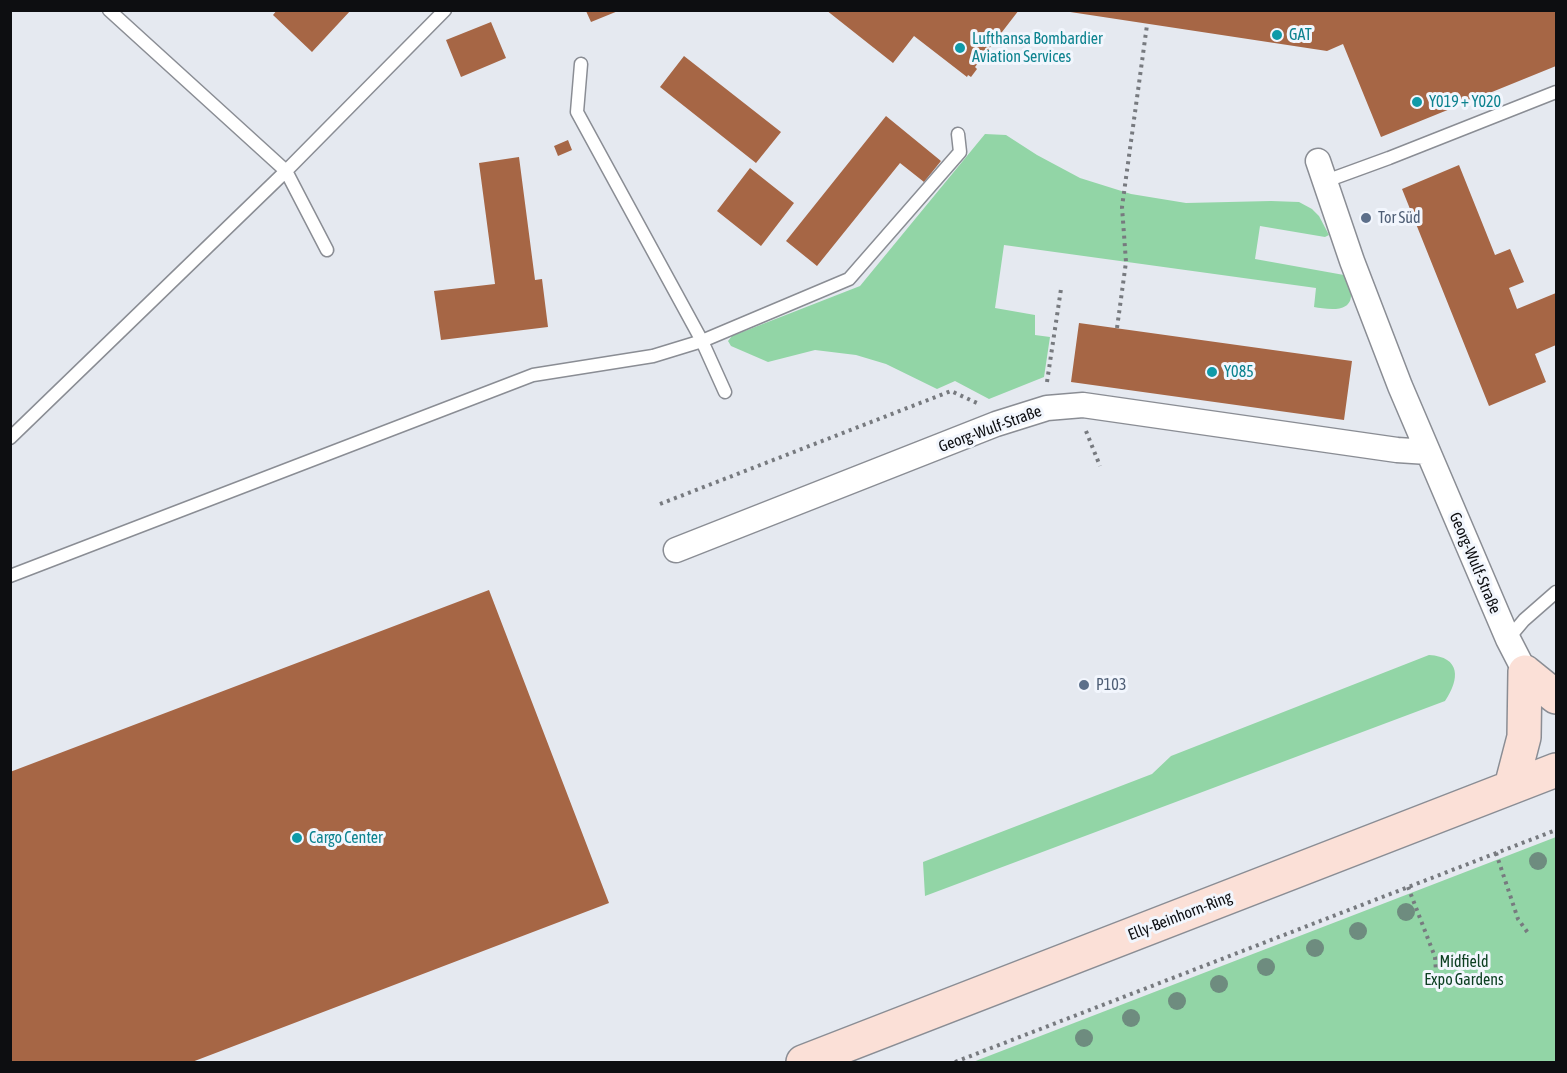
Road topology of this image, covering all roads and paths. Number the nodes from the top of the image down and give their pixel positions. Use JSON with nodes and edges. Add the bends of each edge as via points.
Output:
{"nodes":[{"id":1,"x":109,"y":10,"type":"edge"},
{"id":2,"x":445,"y":10,"type":"edge"},
{"id":3,"x":1147,"y":25,"type":"dead end"},
{"id":4,"x":581,"y":64,"type":"dead end"},
{"id":5,"x":1557,"y":92,"type":"edge"},
{"id":6,"x":958,"y":134,"type":"dead end"},
{"id":7,"x":286,"y":171,"type":"junction"},
{"id":8,"x":1322,"y":171,"type":"joint"},
{"id":9,"x":327,"y":250,"type":"dead end"},
{"id":10,"x":1060,"y":289,"type":"dead end"},
{"id":11,"x":1117,"y":328,"type":"dead end"},
{"id":12,"x":702,"y":341,"type":"junction"},
{"id":13,"x":1047,"y":383,"type":"dead end"},
{"id":14,"x":725,"y":392,"type":"dead end"},
{"id":15,"x":987,"y":407,"type":"dead end"},
{"id":16,"x":1084,"y":425,"type":"dead end"},
{"id":17,"x":10,"y":438,"type":"edge"},
{"id":18,"x":1428,"y":452,"type":"junction"},
{"id":19,"x":1101,"y":466,"type":"dead end"},
{"id":20,"x":660,"y":504,"type":"dead end"},
{"id":21,"x":676,"y":550,"type":"dead end"},
{"id":22,"x":10,"y":576,"type":"edge"},
{"id":23,"x":1557,"y":592,"type":"edge"},
{"id":24,"x":1508,"y":639,"type":"junction"},
{"id":25,"x":1525,"y":672,"type":"junction"},
{"id":26,"x":1557,"y":697,"type":"edge"},
{"id":27,"x":1557,"y":770,"type":"edge"},
{"id":28,"x":1511,"y":788,"type":"junction"},
{"id":29,"x":1557,"y":830,"type":"edge"},
{"id":30,"x":1496,"y":853,"type":"junction"},
{"id":31,"x":1408,"y":887,"type":"junction"},
{"id":32,"x":1528,"y":933,"type":"dead end"},
{"id":33,"x":1436,"y":972,"type":"dead end"},
{"id":34,"x":803,"y":1062,"type":"edge"},
{"id":35,"x":956,"y":1062,"type":"edge"}],
"edges":[{"from":1,"to":7,"type":"lane"},
{"from":2,"to":7,"type":"lane"},
{"from":3,"to":11,"type":"path","via":[[1122,207],[1126,262]]},
{"from":4,"to":12,"type":"lane","via":[[578,112]]},
{"from":5,"to":8,"type":"lane","via":[[1389,158]]},
{"from":6,"to":12,"type":"lane","via":[[960,152],[849,279]]},
{"from":7,"to":9,"type":"lane"},
{"from":7,"to":17,"type":"lane"},
{"from":8,"to":18,"type":"street","name":"Georg-Wulf-Straße","via":[[1352,261]]},
{"from":10,"to":13,"type":"path"},
{"from":12,"to":14,"type":"lane"},
{"from":12,"to":22,"type":"lane","via":[[653,356],[534,375]]},
{"from":15,"to":20,"type":"path","via":[[951,391]]},
{"from":16,"to":19,"type":"path"},
{"from":18,"to":21,"type":"street","name":"Georg-Wulf-Straße","via":[[1083,405],[1047,408],[996,424]]},
{"from":18,"to":24,"type":"street","name":"Georg-Wulf-Straße"},
{"from":23,"to":24,"type":"lane"},
{"from":24,"to":25,"type":"street","name":"Georg-Wulf-Straße"},
{"from":25,"to":26,"type":"street"},
{"from":25,"to":28,"type":"street","via":[[1524,737]]},
{"from":27,"to":28,"type":"street","name":"Elly-Beinhorn-Ring"},
{"from":28,"to":34,"type":"street","name":"Elly-Beinhorn-Ring"},
{"from":29,"to":30,"type":"path"},
{"from":30,"to":31,"type":"path"},
{"from":30,"to":32,"type":"path","via":[[1518,919]]},
{"from":31,"to":33,"type":"path","via":[[1435,957]]},
{"from":31,"to":35,"type":"path"}]}
